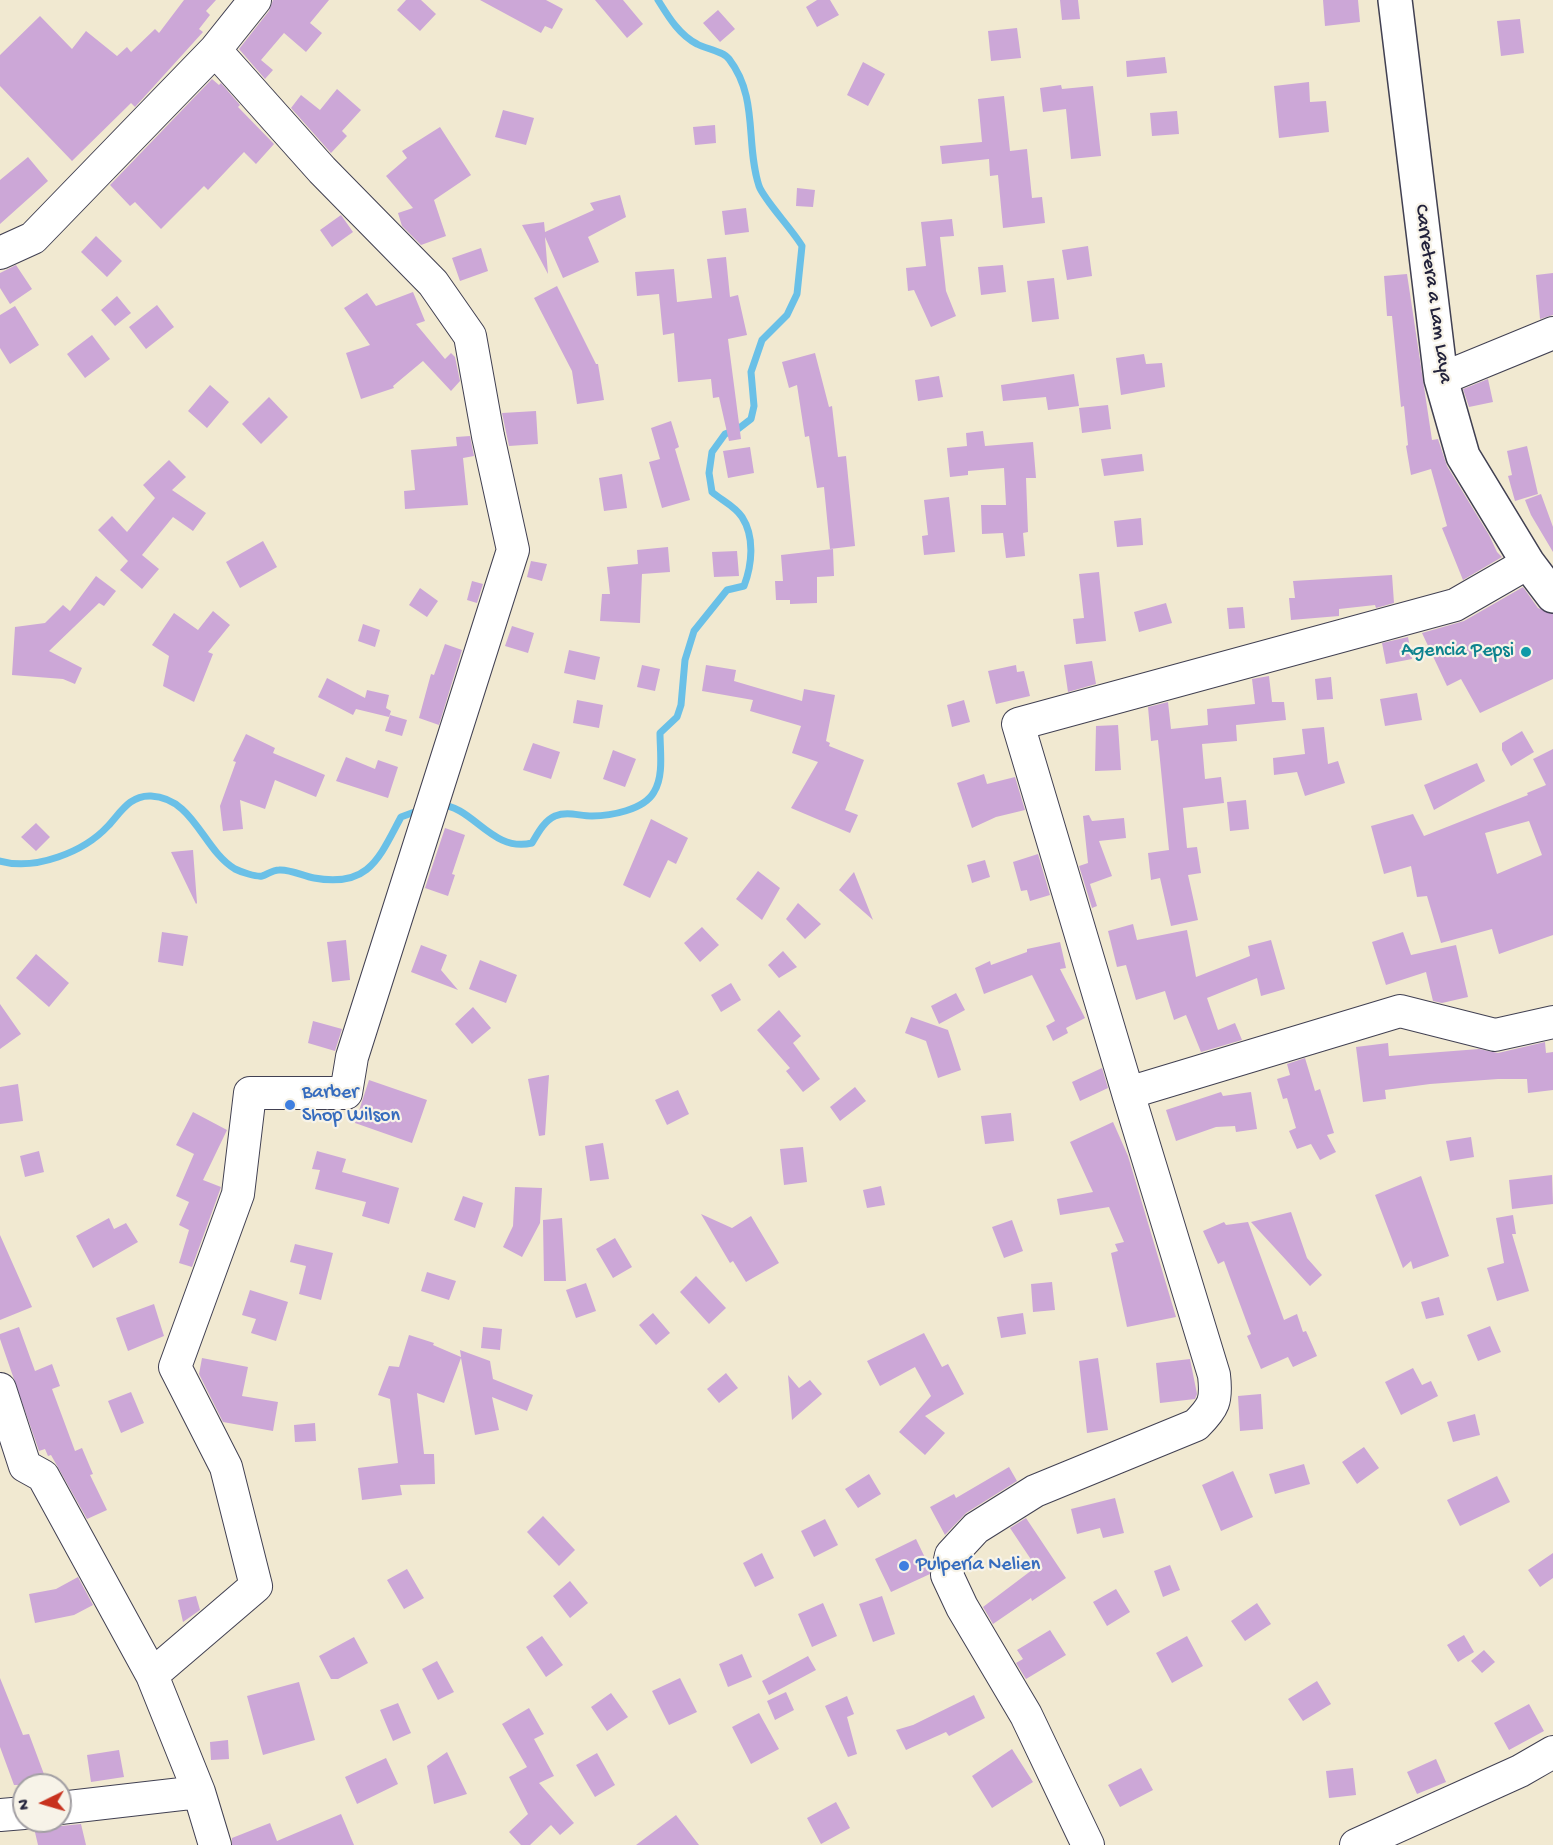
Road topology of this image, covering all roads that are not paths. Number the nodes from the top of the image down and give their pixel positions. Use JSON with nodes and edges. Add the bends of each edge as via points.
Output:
{"nodes":[{"id":1,"x":255,"y":0,"type":"edge"},
{"id":2,"x":1395,"y":0,"type":"edge"},
{"id":3,"x":215,"y":50,"type":"junction"},
{"id":4,"x":0,"y":253,"type":"edge"},
{"id":5,"x":1553,"y":333,"type":"edge"},
{"id":6,"x":1440,"y":379,"type":"junction"},
{"id":7,"x":1528,"y":563,"type":"junction"},
{"id":8,"x":1553,"y":596,"type":"edge"},
{"id":9,"x":1553,"y":1022,"type":"edge"},
{"id":10,"x":1128,"y":1093,"type":"junction"},
{"id":11,"x":0,"y":1389,"type":"edge"},
{"id":12,"x":12,"y":1468,"type":"edge"},
{"id":13,"x":152,"y":1675,"type":"junction"},
{"id":14,"x":1553,"y":1752,"type":"edge"},
{"id":15,"x":199,"y":1792,"type":"junction"},
{"id":16,"x":72,"y":1807,"type":"edge"},
{"id":17,"x":215,"y":1845,"type":"edge"},
{"id":18,"x":1088,"y":1845,"type":"edge"},
{"id":19,"x":1356,"y":1845,"type":"edge"}],
"edges":[{"from":1,"to":3,"type":"street"},
{"from":2,"to":6,"type":"main road","name":"Carretera a Lam Laya"},
{"from":3,"to":4,"type":"street","via":[[33,238]]},
{"from":3,"to":13,"type":"street","via":[[322,170],[433,283],[470,336],[513,550],[352,1057],[346,1093],[250,1093],[238,1194],[174,1367],[226,1467],[256,1586]]},
{"from":5,"to":6,"type":"street"},
{"from":6,"to":7,"type":"main road","name":"Carretera a Lam Laya","via":[[1462,456]]},
{"from":7,"to":8,"type":"main road","name":"Carretera a Lam Laya"},
{"from":7,"to":10,"type":"street","via":[[1455,605],[1018,724]]},
{"from":9,"to":10,"type":"street","via":[[1495,1035],[1400,1011]]},
{"from":10,"to":18,"type":"street","via":[[1214,1375],[1216,1395],[1210,1410],[1196,1425],[1035,1491],[976,1528],[951,1555],[947,1575],[1026,1715]]},
{"from":11,"to":12,"type":"street"},
{"from":12,"to":13,"type":"street","via":[[43,1476]]},
{"from":13,"to":15,"type":"street"},
{"from":14,"to":19,"type":"street","via":[[1520,1771]]},
{"from":15,"to":16,"type":"street"},
{"from":15,"to":17,"type":"street"}]}
